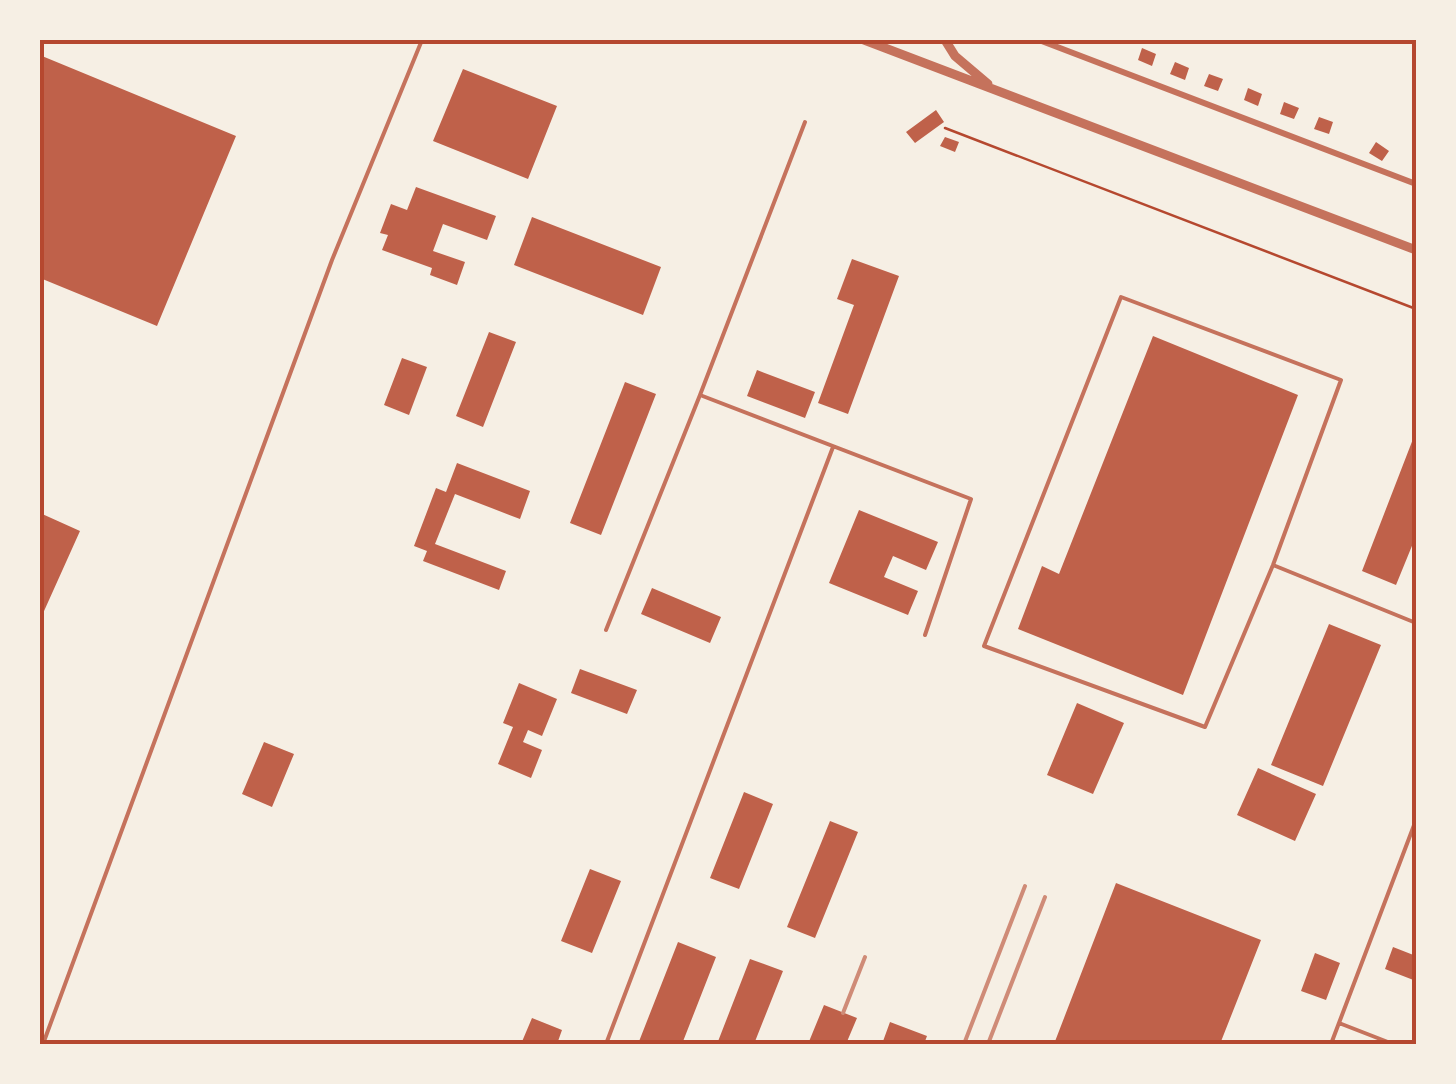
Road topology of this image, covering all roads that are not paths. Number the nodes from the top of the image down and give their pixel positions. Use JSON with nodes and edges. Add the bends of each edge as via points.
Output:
{"nodes":[{"id":1,"x":422,"y":40,"type":"edge"},
{"id":2,"x":864,"y":40,"type":"edge"},
{"id":3,"x":945,"y":40,"type":"edge"},
{"id":4,"x":1040,"y":40,"type":"edge"},
{"id":5,"x":994,"y":89,"type":"junction"},
{"id":6,"x":805,"y":122,"type":"dead end"},
{"id":7,"x":1416,"y":184,"type":"edge"},
{"id":8,"x":1416,"y":250,"type":"edge"},
{"id":9,"x":700,"y":396,"type":"junction"},
{"id":10,"x":833,"y":446,"type":"junction"},
{"id":11,"x":1272,"y":565,"type":"junction"},
{"id":12,"x":1416,"y":623,"type":"edge"},
{"id":13,"x":606,"y":630,"type":"dead end"},
{"id":14,"x":925,"y":635,"type":"dead end"},
{"id":15,"x":1416,"y":820,"type":"edge"},
{"id":16,"x":1338,"y":1023,"type":"junction"},
{"id":17,"x":43,"y":1042,"type":"edge"},
{"id":18,"x":606,"y":1044,"type":"edge"},
{"id":19,"x":1331,"y":1044,"type":"edge"},
{"id":20,"x":1393,"y":1044,"type":"edge"}],
"edges":[{"from":1,"to":17,"type":"lane","via":[[326,278]]},
{"from":2,"to":5,"type":"street"},
{"from":3,"to":5,"type":"street"},
{"from":4,"to":7,"type":"street"},
{"from":5,"to":8,"type":"street"},
{"from":6,"to":9,"type":"lane"},
{"from":9,"to":10,"type":"lane"},
{"from":9,"to":13,"type":"lane"},
{"from":10,"to":14,"type":"lane","via":[[971,500]]},
{"from":10,"to":18,"type":"lane"},
{"from":11,"to":11,"type":"lane","via":[[1205,727],[984,646],[1121,297],[1342,380]]},
{"from":11,"to":12,"type":"lane"},
{"from":15,"to":16,"type":"lane"},
{"from":16,"to":19,"type":"lane"},
{"from":16,"to":20,"type":"lane"}]}
